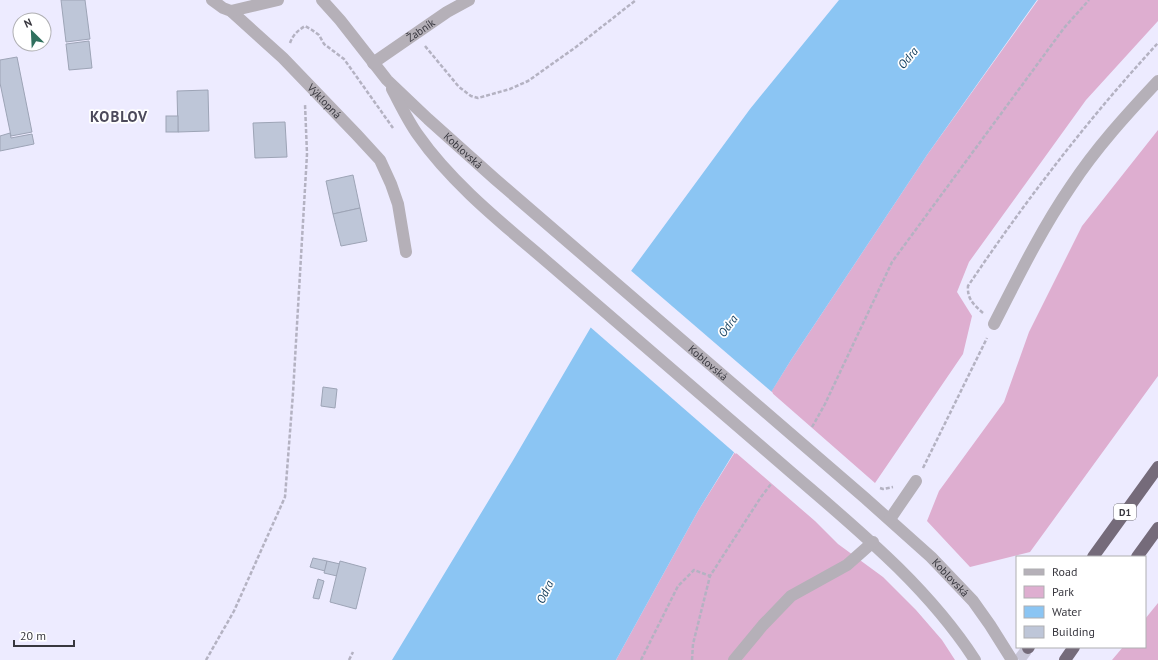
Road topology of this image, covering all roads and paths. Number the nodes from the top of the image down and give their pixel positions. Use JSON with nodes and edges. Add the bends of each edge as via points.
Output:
{"nodes":[{"id":1,"x":212,"y":0,"type":"edge"},
{"id":2,"x":278,"y":0,"type":"edge"},
{"id":3,"x":322,"y":0,"type":"edge"},
{"id":4,"x":469,"y":0,"type":"edge"},
{"id":5,"x":636,"y":0,"type":"edge"},
{"id":6,"x":1089,"y":0,"type":"edge"},
{"id":7,"x":231,"y":10,"type":"junction"},
{"id":8,"x":302,"y":22,"type":"dead end"},
{"id":9,"x":304,"y":26,"type":"junction"},
{"id":10,"x":319,"y":35,"type":"dead end"},
{"id":11,"x":413,"y":35,"type":"junction"},
{"id":12,"x":1158,"y":43,"type":"edge"},
{"id":13,"x":283,"y":58,"type":"junction"},
{"id":14,"x":374,"y":63,"type":"junction"},
{"id":15,"x":304,"y":80,"type":"junction"},
{"id":16,"x":387,"y":80,"type":"junction"},
{"id":17,"x":1158,"y":81,"type":"edge"},
{"id":18,"x":406,"y":252,"type":"dead end"},
{"id":19,"x":994,"y":324,"type":"junction"},
{"id":20,"x":812,"y":427,"type":"dead end"},
{"id":21,"x":1158,"y":467,"type":"edge"},
{"id":22,"x":916,"y":481,"type":"joint"},
{"id":23,"x":771,"y":484,"type":"dead end"},
{"id":24,"x":890,"y":519,"type":"junction"},
{"id":25,"x":1158,"y":528,"type":"edge"},
{"id":26,"x":873,"y":542,"type":"junction"},
{"id":27,"x":1094,"y":556,"type":"edge"},
{"id":28,"x":1138,"y":556,"type":"edge"},
{"id":29,"x":710,"y":576,"type":"junction"},
{"id":30,"x":1073,"y":648,"type":"edge"},
{"id":31,"x":353,"y":652,"type":"dead end"},
{"id":32,"x":206,"y":660,"type":"edge"},
{"id":33,"x":349,"y":660,"type":"edge"},
{"id":34,"x":641,"y":660,"type":"edge"},
{"id":35,"x":692,"y":660,"type":"edge"},
{"id":36,"x":734,"y":660,"type":"edge"},
{"id":37,"x":975,"y":660,"type":"edge"},
{"id":38,"x":1012,"y":660,"type":"edge"},
{"id":39,"x":1065,"y":660,"type":"edge"}],
"edges":[{"from":1,"to":7,"type":"street","name":"Výklopná"},
{"from":2,"to":7,"type":"street"},
{"from":3,"to":14,"type":"street","name":"Koblovská"},
{"from":4,"to":11,"type":"street","name":"Žabník"},
{"from":5,"to":11,"type":"path","via":[[528,81],[478,98],[459,87]]},
{"from":6,"to":20,"type":"path","via":[[1064,28],[892,262]]},
{"from":7,"to":13,"type":"street","name":"Výklopná"},
{"from":8,"to":9,"type":"path"},
{"from":9,"to":10,"type":"path"},
{"from":9,"to":13,"type":"path","via":[[293,36]]},
{"from":11,"to":14,"type":"street","name":"Žabník"},
{"from":12,"to":19,"type":"path","via":[[1080,132],[996,244],[968,286],[967,294],[972,303]]},
{"from":13,"to":15,"type":"street","name":"Výklopná"},
{"from":14,"to":16,"type":"street","name":"Koblovská"},
{"from":15,"to":18,"type":"street","name":"Výklopná","via":[[380,160],[392,184],[398,204]]},
{"from":15,"to":32,"type":"path","via":[[307,154],[285,497],[234,611]]},
{"from":16,"to":24,"type":"street","name":"Koblovská","via":[[495,179]]},
{"from":16,"to":26,"type":"street","name":"Koblovská","via":[[416,133],[449,173],[510,230]]},
{"from":17,"to":19,"type":"street","via":[[1120,121],[1071,185],[1034,245]]},
{"from":19,"to":22,"type":"path"},
{"from":21,"to":27,"type":"highway","number":"D1"},
{"from":22,"to":24,"type":"street"},
{"from":23,"to":29,"type":"path"},
{"from":24,"to":38,"type":"street","name":"Koblovská","via":[[954,580],[990,625]]},
{"from":25,"to":28,"type":"highway"},
{"from":26,"to":36,"type":"street","via":[[847,565],[791,596]]},
{"from":26,"to":37,"type":"street","name":"Koblovská","via":[[931,602]]},
{"from":29,"to":34,"type":"path","via":[[694,570],[678,586]]},
{"from":29,"to":35,"type":"path","via":[[693,644]]},
{"from":30,"to":39,"type":"highway"},
{"from":31,"to":33,"type":"path"}]}
